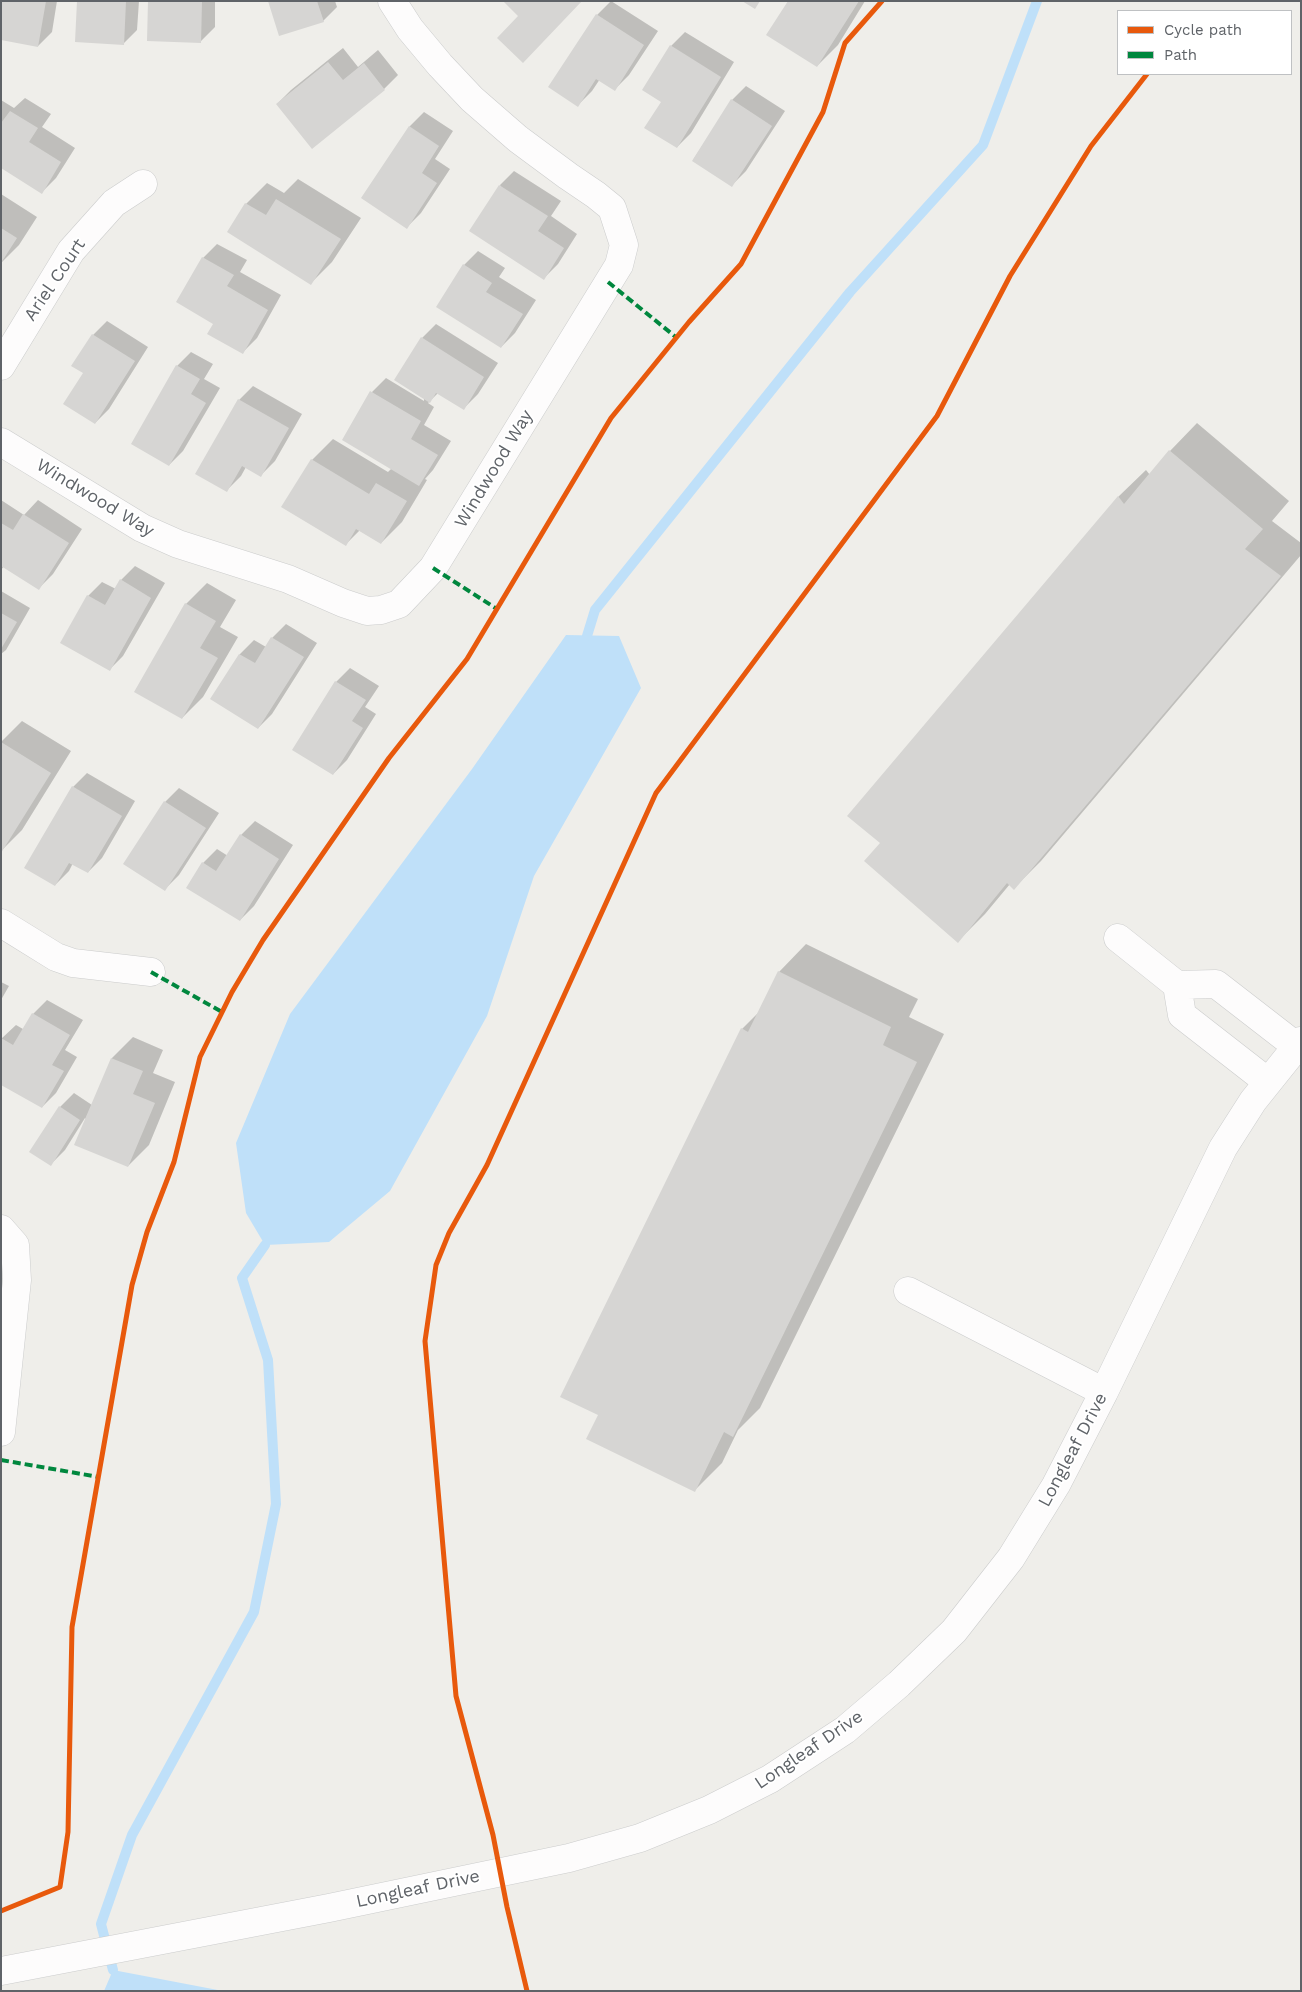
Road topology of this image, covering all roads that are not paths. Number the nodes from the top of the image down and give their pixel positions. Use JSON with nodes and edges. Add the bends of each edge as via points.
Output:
{"nodes":[{"id":1,"x":392,"y":1,"type":"edge"},
{"id":2,"x":143,"y":184,"type":"dead end"},
{"id":3,"x":1,"y":366,"type":"edge"},
{"id":4,"x":1,"y":442,"type":"edge"},
{"id":5,"x":1,"y":923,"type":"edge"},
{"id":6,"x":1118,"y":938,"type":"dead end"},
{"id":7,"x":151,"y":972,"type":"dead end"},
{"id":8,"x":1177,"y":985,"type":"junction"},
{"id":9,"x":1298,"y":1044,"type":"edge"},
{"id":10,"x":1268,"y":1082,"type":"junction"},
{"id":11,"x":1,"y":1229,"type":"edge"},
{"id":12,"x":908,"y":1291,"type":"dead end"},
{"id":13,"x":1104,"y":1392,"type":"junction"},
{"id":14,"x":1,"y":1432,"type":"edge"},
{"id":15,"x":1,"y":1971,"type":"edge"}],
"edges":[{"from":1,"to":4,"type":"street","name":"Windwood Way","via":[[440,65],[472,99],[518,139],[612,208],[624,245],[619,265],[428,574],[399,604],[367,611],[288,579],[178,544],[142,528]]},
{"from":2,"to":3,"type":"street","name":"Ariel Court","via":[[114,203],[70,251]]},
{"from":5,"to":7,"type":"street","via":[[56,957],[73,963]]},
{"from":6,"to":8,"type":"street"},
{"from":8,"to":9,"type":"street","via":[[1216,984]]},
{"from":8,"to":10,"type":"street","via":[[1182,1015]]},
{"from":9,"to":10,"type":"street","name":"Longleaf Drive"},
{"from":10,"to":13,"type":"street","name":"Longleaf Drive","via":[[1223,1148]]},
{"from":11,"to":14,"type":"street","via":[[15,1245],[17,1280]]},
{"from":12,"to":13,"type":"street"},
{"from":13,"to":15,"type":"street","name":"Longleaf Drive","via":[[1051,1493],[1010,1558],[954,1631],[899,1684],[837,1736],[770,1779],[709,1810],[640,1838],[569,1858]]}]}
